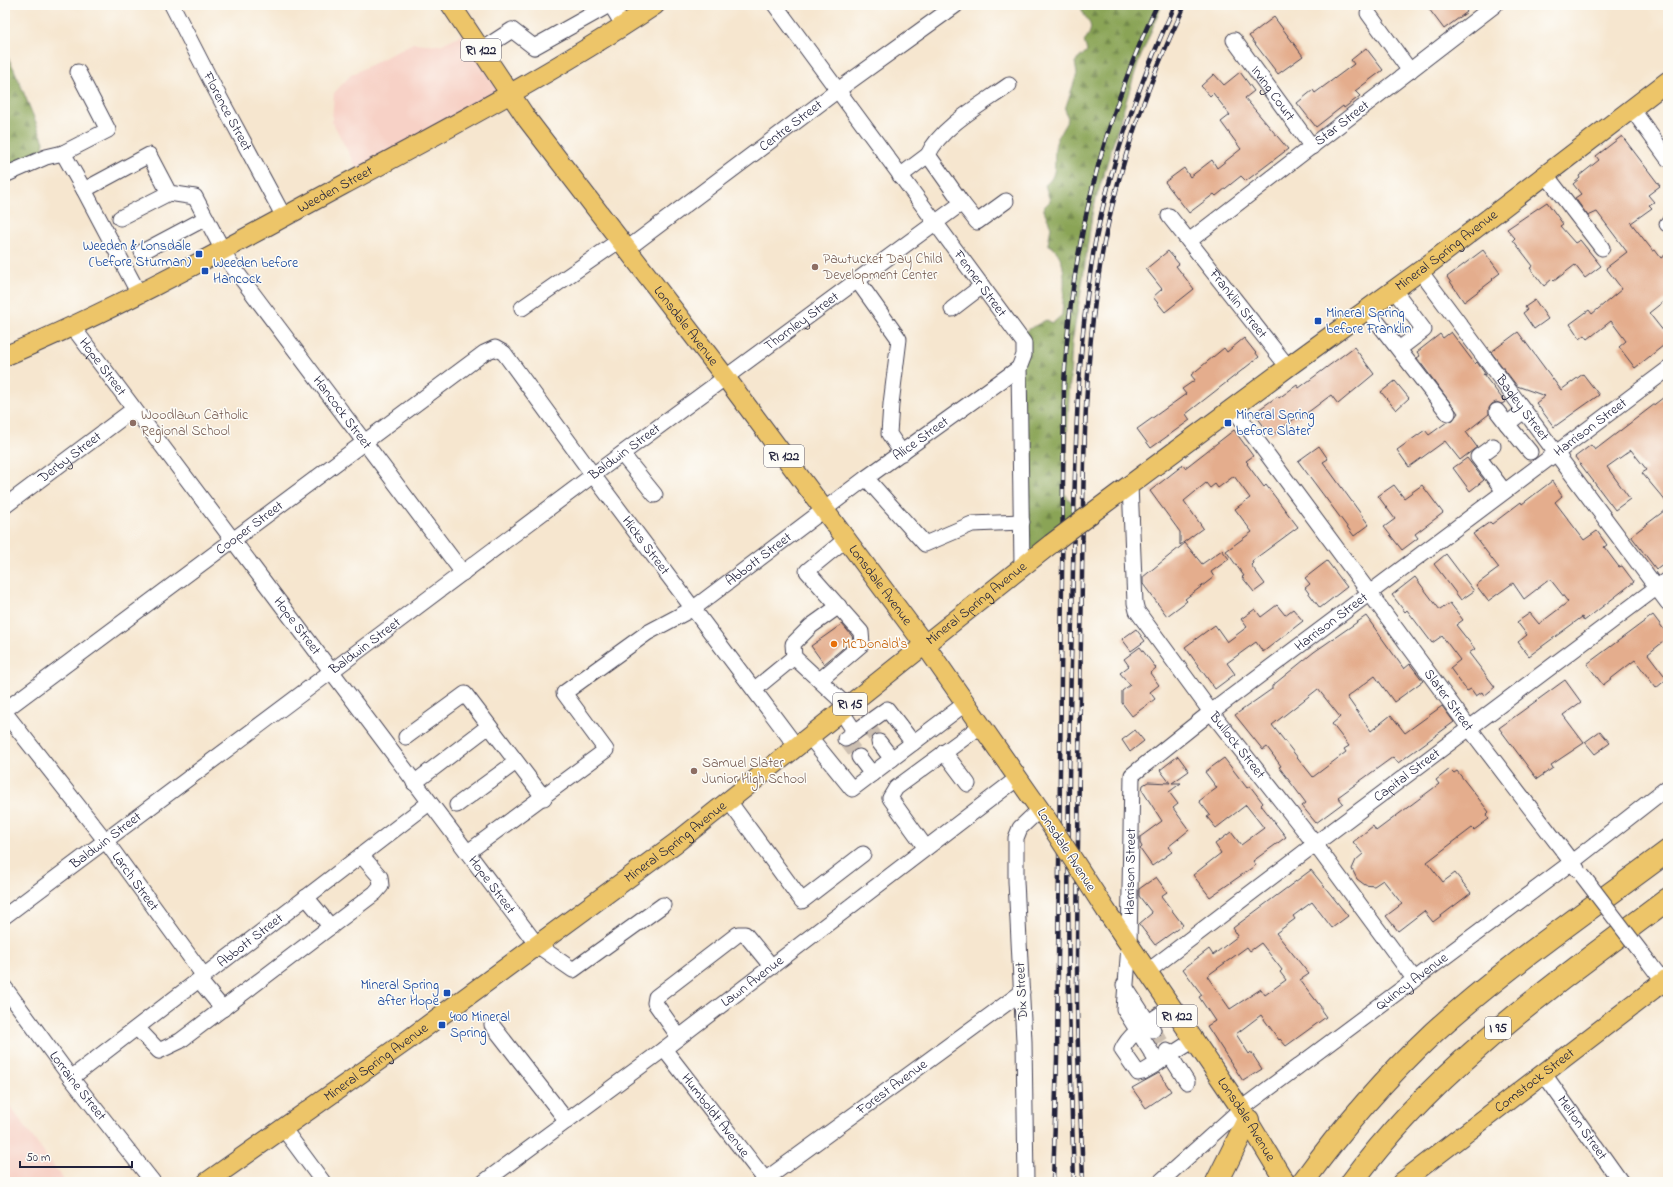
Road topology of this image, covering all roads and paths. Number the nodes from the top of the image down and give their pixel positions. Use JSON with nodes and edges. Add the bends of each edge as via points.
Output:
{"nodes":[{"id":1,"x":172,"y":5,"type":"edge"},
{"id":2,"x":451,"y":5,"type":"edge"},
{"id":3,"x":610,"y":5,"type":"edge"},
{"id":4,"x":655,"y":5,"type":"edge"},
{"id":5,"x":775,"y":5,"type":"edge"},
{"id":6,"x":956,"y":5,"type":"edge"},
{"id":7,"x":1495,"y":5,"type":"edge"},
{"id":8,"x":1368,"y":13,"type":"dead end"},
{"id":9,"x":623,"y":25,"type":"junction"},
{"id":10,"x":1234,"y":40,"type":"dead end"},
{"id":11,"x":481,"y":50,"type":"junction"},
{"id":12,"x":1410,"y":70,"type":"junction"},
{"id":13,"x":78,"y":72,"type":"dead end"},
{"id":14,"x":1668,"y":81,"type":"edge"},
{"id":15,"x":1009,"y":85,"type":"dead end"},
{"id":16,"x":838,"y":90,"type":"junction"},
{"id":17,"x":510,"y":94,"type":"junction"},
{"id":18,"x":1632,"y":109,"type":"junction"},
{"id":19,"x":1312,"y":146,"type":"junction"},
{"id":20,"x":63,"y":153,"type":"junction"},
{"id":21,"x":928,"y":155,"type":"junction"},
{"id":22,"x":1668,"y":159,"type":"edge"},
{"id":23,"x":5,"y":175,"type":"edge"},
{"id":24,"x":1546,"y":175,"type":"junction"},
{"id":25,"x":900,"y":176,"type":"junction"},
{"id":26,"x":84,"y":190,"type":"junction"},
{"id":27,"x":169,"y":193,"type":"junction"},
{"id":28,"x":1006,"y":201,"type":"dead end"},
{"id":29,"x":962,"y":203,"type":"junction"},
{"id":30,"x":1169,"y":216,"type":"dead end"},
{"id":31,"x":284,"y":217,"type":"junction"},
{"id":32,"x":120,"y":218,"type":"dead end"},
{"id":33,"x":206,"y":218,"type":"junction"},
{"id":34,"x":935,"y":223,"type":"junction"},
{"id":35,"x":1188,"y":241,"type":"junction"},
{"id":36,"x":624,"y":244,"type":"junction"},
{"id":37,"x":1602,"y":248,"type":"dead end"},
{"id":38,"x":223,"y":251,"type":"junction"},
{"id":39,"x":142,"y":252,"type":"dead end"},
{"id":40,"x":1420,"y":271,"type":"junction"},
{"id":41,"x":857,"y":280,"type":"junction"},
{"id":42,"x":982,"y":286,"type":"junction"},
{"id":43,"x":1394,"y":290,"type":"junction"},
{"id":44,"x":139,"y":294,"type":"junction"},
{"id":45,"x":522,"y":308,"type":"dead end"},
{"id":46,"x":952,"y":308,"type":"dead end"},
{"id":47,"x":1368,"y":310,"type":"junction"},
{"id":48,"x":72,"y":326,"type":"junction"},
{"id":49,"x":495,"y":348,"type":"joint"},
{"id":50,"x":1399,"y":349,"type":"junction"},
{"id":51,"x":5,"y":356,"type":"edge"},
{"id":52,"x":1288,"y":367,"type":"junction"},
{"id":53,"x":1019,"y":368,"type":"junction"},
{"id":54,"x":1668,"y":369,"type":"edge"},
{"id":55,"x":726,"y":378,"type":"junction"},
{"id":56,"x":134,"y":408,"type":"junction"},
{"id":57,"x":1233,"y":408,"type":"junction"},
{"id":58,"x":1498,"y":411,"type":"dead end"},
{"id":59,"x":1524,"y":411,"type":"junction"},
{"id":60,"x":1448,"y":413,"type":"dead end"},
{"id":61,"x":1507,"y":424,"type":"junction"},
{"id":62,"x":364,"y":442,"type":"junction"},
{"id":63,"x":1493,"y":446,"type":"dead end"},
{"id":64,"x":1530,"y":452,"type":"dead end"},
{"id":65,"x":1555,"y":453,"type":"junction"},
{"id":66,"x":622,"y":454,"type":"junction"},
{"id":67,"x":902,"y":454,"type":"junction"},
{"id":68,"x":593,"y":475,"type":"junction"},
{"id":69,"x":866,"y":478,"type":"junction"},
{"id":70,"x":1130,"y":485,"type":"junction"},
{"id":71,"x":1504,"y":491,"type":"junction"},
{"id":72,"x":655,"y":495,"type":"dead end"},
{"id":73,"x":5,"y":506,"type":"edge"},
{"id":74,"x":824,"y":510,"type":"junction"},
{"id":75,"x":1022,"y":522,"type":"junction"},
{"id":76,"x":232,"y":539,"type":"junction"},
{"id":77,"x":846,"y":540,"type":"junction"},
{"id":78,"x":1022,"y":566,"type":"junction"},
{"id":79,"x":463,"y":573,"type":"junction"},
{"id":80,"x":1662,"y":583,"type":"edge"},
{"id":81,"x":1370,"y":593,"type":"junction"},
{"id":82,"x":1668,"y":603,"type":"edge"},
{"id":83,"x":839,"y":606,"type":"junction"},
{"id":84,"x":694,"y":608,"type":"junction"},
{"id":85,"x":862,"y":644,"type":"junction"},
{"id":86,"x":925,"y":645,"type":"junction"},
{"id":87,"x":794,"y":657,"type":"junction"},
{"id":88,"x":332,"y":671,"type":"junction"},
{"id":89,"x":820,"y":680,"type":"junction"},
{"id":90,"x":755,"y":689,"type":"junction"},
{"id":91,"x":966,"y":703,"type":"junction"},
{"id":92,"x":844,"y":709,"type":"junction"},
{"id":93,"x":5,"y":711,"type":"edge"},
{"id":94,"x":1211,"y":712,"type":"junction"},
{"id":95,"x":982,"y":725,"type":"junction"},
{"id":96,"x":489,"y":726,"type":"junction"},
{"id":97,"x":1470,"y":729,"type":"junction"},
{"id":98,"x":406,"y":737,"type":"dead end"},
{"id":99,"x":803,"y":741,"type":"junction"},
{"id":100,"x":879,"y":742,"type":"tunnel mouth"},
{"id":101,"x":913,"y":743,"type":"junction"},
{"id":102,"x":944,"y":752,"type":"junction"},
{"id":103,"x":859,"y":757,"type":"tunnel mouth"},
{"id":104,"x":892,"y":759,"type":"junction"},
{"id":105,"x":516,"y":762,"type":"junction"},
{"id":106,"x":872,"y":774,"type":"junction"},
{"id":107,"x":1019,"y":777,"type":"junction"},
{"id":108,"x":414,"y":783,"type":"junction"},
{"id":109,"x":968,"y":784,"type":"dead end"},
{"id":110,"x":1668,"y":786,"type":"edge"},
{"id":111,"x":544,"y":798,"type":"junction"},
{"id":112,"x":728,"y":800,"type":"junction"},
{"id":113,"x":429,"y":803,"type":"junction"},
{"id":114,"x":457,"y":806,"type":"dead end"},
{"id":115,"x":1045,"y":817,"type":"junction"},
{"id":116,"x":105,"y":840,"type":"junction"},
{"id":117,"x":1315,"y":844,"type":"junction"},
{"id":118,"x":926,"y":848,"type":"junction"},
{"id":119,"x":1668,"y":850,"type":"edge"},
{"id":120,"x":468,"y":852,"type":"junction"},
{"id":121,"x":863,"y":854,"type":"dead end"},
{"id":122,"x":361,"y":855,"type":"junction"},
{"id":123,"x":1572,"y":862,"type":"junction"},
{"id":124,"x":306,"y":897,"type":"junction"},
{"id":125,"x":1668,"y":899,"type":"edge"},
{"id":126,"x":663,"y":905,"type":"dead end"},
{"id":127,"x":5,"y":916,"type":"edge"},
{"id":128,"x":331,"y":927,"type":"junction"},
{"id":129,"x":537,"y":945,"type":"junction"},
{"id":130,"x":1129,"y":946,"type":"junction"},
{"id":131,"x":772,"y":967,"type":"junction"},
{"id":132,"x":1148,"y":972,"type":"junction"},
{"id":133,"x":202,"y":978,"type":"junction"},
{"id":134,"x":1415,"y":980,"type":"junction"},
{"id":135,"x":1666,"y":983,"type":"edge"},
{"id":136,"x":5,"y":988,"type":"edge"},
{"id":137,"x":1022,"y":992,"type":"junction"},
{"id":138,"x":1171,"y":1008,"type":"junction"},
{"id":139,"x":223,"y":1009,"type":"junction"},
{"id":140,"x":492,"y":1025,"type":"dead end"},
{"id":141,"x":137,"y":1028,"type":"junction"},
{"id":142,"x":1146,"y":1028,"type":"junction"},
{"id":143,"x":679,"y":1037,"type":"junction"},
{"id":144,"x":1194,"y":1040,"type":"junction"},
{"id":145,"x":664,"y":1049,"type":"junction"},
{"id":146,"x":1165,"y":1056,"type":"junction"},
{"id":147,"x":1544,"y":1074,"type":"junction"},
{"id":148,"x":71,"y":1078,"type":"junction"},
{"id":149,"x":1187,"y":1082,"type":"dead end"},
{"id":150,"x":1244,"y":1115,"type":"junction"},
{"id":151,"x":567,"y":1121,"type":"junction"},
{"id":152,"x":283,"y":1128,"type":"junction"},
{"id":153,"x":209,"y":1181,"type":"edge"},
{"id":154,"x":765,"y":1181,"type":"edge"},
{"id":155,"x":153,"y":1182,"type":"edge"},
{"id":156,"x":323,"y":1182,"type":"edge"},
{"id":157,"x":484,"y":1182,"type":"edge"},
{"id":158,"x":1026,"y":1182,"type":"edge"},
{"id":159,"x":1160,"y":1182,"type":"edge"},
{"id":160,"x":1217,"y":1182,"type":"edge"},
{"id":161,"x":1285,"y":1182,"type":"edge"},
{"id":162,"x":1303,"y":1182,"type":"edge"},
{"id":163,"x":1352,"y":1182,"type":"edge"},
{"id":164,"x":1402,"y":1182,"type":"edge"},
{"id":165,"x":1622,"y":1182,"type":"edge"}],
"edges":[{"from":1,"to":31,"type":"street","name":"Florence Street"},
{"from":2,"to":11,"type":"main road","name":"Lonsdale Avenue","number":"RI 122"},
{"from":3,"to":9,"type":"street"},
{"from":3,"to":11,"type":"street","via":[[534,47],[512,30]]},
{"from":4,"to":9,"type":"main road","name":"Weeden Street"},
{"from":5,"to":16,"type":"street","name":"Fenner Street"},
{"from":6,"to":16,"type":"street","name":"Centre Street"},
{"from":7,"to":12,"type":"street","name":"Star Street"},
{"from":8,"to":12,"type":"street"},
{"from":9,"to":17,"type":"main road","name":"Weeden Street"},
{"from":10,"to":19,"type":"street","name":"Irving Court"},
{"from":11,"to":17,"type":"main road","name":"Lonsdale Avenue","number":"RI 122"},
{"from":12,"to":19,"type":"street","name":"Star Street"},
{"from":13,"to":20,"type":"street","via":[[108,130]]},
{"from":14,"to":18,"type":"main road","name":"Mineral Spring Avenue","number":"RI 15"},
{"from":15,"to":21,"type":"street","via":[[942,133]]},
{"from":16,"to":25,"type":"street","name":"Fenner Street"},
{"from":16,"to":36,"type":"street","name":"Centre Street"},
{"from":17,"to":31,"type":"main road","name":"Weeden Street"},
{"from":17,"to":36,"type":"main road","name":"Lonsdale Avenue","number":"RI 122"},
{"from":18,"to":22,"type":"street"},
{"from":18,"to":24,"type":"main road","name":"Mineral Spring Avenue","number":"RI 15"},
{"from":19,"to":35,"type":"street","name":"Star Street"},
{"from":20,"to":23,"type":"street","via":[[46,157]]},
{"from":20,"to":26,"type":"street"},
{"from":21,"to":25,"type":"street"},
{"from":21,"to":29,"type":"street"},
{"from":24,"to":37,"type":"street"},
{"from":24,"to":40,"type":"main road","name":"Mineral Spring Avenue","number":"RI 15"},
{"from":25,"to":34,"type":"street","name":"Fenner Street"},
{"from":26,"to":27,"type":"street","via":[[149,155]]},
{"from":26,"to":44,"type":"street"},
{"from":27,"to":32,"type":"street"},
{"from":27,"to":33,"type":"street","name":"Hancock Street","via":[[195,196]]},
{"from":28,"to":29,"type":"street","via":[[977,222]]},
{"from":29,"to":34,"type":"street","name":"Thornley Street"},
{"from":30,"to":35,"type":"street","name":"Franklin Street"},
{"from":31,"to":38,"type":"main road","name":"Weeden Street"},
{"from":33,"to":38,"type":"street","name":"Hancock Street"},
{"from":33,"to":39,"type":"street"},
{"from":34,"to":41,"type":"street","name":"Thornley Street"},
{"from":34,"to":42,"type":"street","name":"Fenner Street"},
{"from":35,"to":52,"type":"street","name":"Franklin Street"},
{"from":36,"to":45,"type":"street","name":"Centre Street"},
{"from":36,"to":55,"type":"main road","name":"Lonsdale Avenue","number":"RI 122"},
{"from":38,"to":44,"type":"main road","name":"Weeden Street"},
{"from":38,"to":62,"type":"street","name":"Hancock Street"},
{"from":40,"to":43,"type":"main road","name":"Mineral Spring Avenue","number":"RI 15"},
{"from":40,"to":59,"type":"street","name":"Bagley Street"},
{"from":41,"to":55,"type":"street","name":"Thornley Street"},
{"from":41,"to":67,"type":"street","via":[[899,339],[889,434]]},
{"from":42,"to":46,"type":"street"},
{"from":42,"to":53,"type":"street","name":"Fenner Street","via":[[1024,343],[1024,355]]},
{"from":43,"to":47,"type":"main road","name":"Mineral Spring Avenue","number":"RI 15"},
{"from":43,"to":50,"type":"street","via":[[1424,330]]},
{"from":44,"to":48,"type":"main road","name":"Weeden Street"},
{"from":47,"to":50,"type":"street"},
{"from":47,"to":52,"type":"main road","name":"Mineral Spring Avenue","number":"RI 15"},
{"from":48,"to":51,"type":"main road","name":"Weeden Street"},
{"from":48,"to":56,"type":"street","name":"Hope Street"},
{"from":49,"to":62,"type":"street","name":"Cooper Street","via":[[484,353]]},
{"from":49,"to":68,"type":"street","name":"Hicks Street","via":[[504,353]]},
{"from":50,"to":60,"type":"street"},
{"from":52,"to":57,"type":"main road","name":"Mineral Spring Avenue","number":"RI 15"},
{"from":53,"to":67,"type":"street","name":"Alice Street"},
{"from":53,"to":75,"type":"street","name":"Fenner Street"},
{"from":54,"to":65,"type":"street","name":"Harrison Street"},
{"from":55,"to":66,"type":"street","name":"Baldwin Street"},
{"from":55,"to":74,"type":"main road","name":"Lonsdale Avenue","number":"RI 122"},
{"from":56,"to":73,"type":"street","name":"Derby Street"},
{"from":56,"to":76,"type":"street","name":"Hope Street"},
{"from":57,"to":70,"type":"main road","name":"Mineral Spring Avenue","number":"RI 15"},
{"from":57,"to":81,"type":"street","name":"Slater Street"},
{"from":58,"to":61,"type":"street"},
{"from":59,"to":61,"type":"street"},
{"from":59,"to":65,"type":"street","name":"Bagley Street"},
{"from":61,"to":64,"type":"street"},
{"from":62,"to":76,"type":"street","name":"Cooper Street"},
{"from":62,"to":79,"type":"street","name":"Hancock Street"},
{"from":63,"to":71,"type":"street","via":[[1478,457]]},
{"from":65,"to":71,"type":"street","name":"Harrison Street"},
{"from":65,"to":80,"type":"street","name":"Bagley Street"},
{"from":66,"to":68,"type":"street","name":"Baldwin Street"},
{"from":66,"to":72,"type":"street"},
{"from":67,"to":69,"type":"street","name":"Alice Street"},
{"from":68,"to":79,"type":"street","name":"Baldwin Street"},
{"from":68,"to":84,"type":"street","name":"Hicks Street"},
{"from":69,"to":74,"type":"street","name":"Alice Street"},
{"from":69,"to":75,"type":"street","via":[[925,544],[972,524]]},
{"from":70,"to":78,"type":"main road","name":"Mineral Spring Avenue","number":"RI 15","bridge":true},
{"from":70,"to":94,"type":"street","name":"Bullock Street","via":[[1137,610]]},
{"from":71,"to":81,"type":"street","name":"Harrison Street"},
{"from":74,"to":77,"type":"main road","name":"Lonsdale Avenue","number":"RI 122"},
{"from":74,"to":84,"type":"street","name":"Abbott Street"},
{"from":75,"to":78,"type":"street","name":"Fenner Street"},
{"from":76,"to":88,"type":"street","name":"Hope Street"},
{"from":76,"to":93,"type":"street","name":"Cooper Street"},
{"from":77,"to":83,"type":"street","via":[[807,571]]},
{"from":77,"to":86,"type":"main road","name":"Lonsdale Avenue","number":"RI 122"},
{"from":78,"to":86,"type":"main road","name":"Mineral Spring Avenue","number":"RI 15"},
{"from":79,"to":88,"type":"street","name":"Baldwin Street"},
{"from":80,"to":82,"type":"street","name":"Bagley Street"},
{"from":80,"to":97,"type":"street","name":"Capital Street"},
{"from":81,"to":94,"type":"street","name":"Harrison Street"},
{"from":81,"to":97,"type":"street","name":"Slater Street"},
{"from":83,"to":85,"type":"street","via":[[861,632]]},
{"from":83,"to":85,"type":"street","via":[[835,619],[806,640],[801,651],[814,669],[823,669],[853,646]]},
{"from":83,"to":87,"type":"street","via":[[811,626],[793,644]]},
{"from":84,"to":90,"type":"street","name":"Hicks Street"},
{"from":84,"to":111,"type":"street","name":"Abbott Street","via":[[647,633],[564,693],[606,750]]},
{"from":85,"to":89,"type":"street"},
{"from":86,"to":91,"type":"main road","name":"Lonsdale Avenue","number":"RI 122"},
{"from":86,"to":92,"type":"main road","name":"Mineral Spring Avenue","number":"RI 15"},
{"from":87,"to":89,"type":"street"},
{"from":87,"to":90,"type":"street"},
{"from":88,"to":108,"type":"street","name":"Hope Street"},
{"from":88,"to":116,"type":"street","name":"Baldwin Street"},
{"from":89,"to":92,"type":"street"},
{"from":90,"to":99,"type":"street","name":"Hicks Street"},
{"from":91,"to":95,"type":"main road","name":"Lonsdale Avenue","number":"RI 122"},
{"from":91,"to":101,"type":"street"},
{"from":92,"to":99,"type":"main road","name":"Mineral Spring Avenue","number":"RI 15"},
{"from":92,"to":101,"type":"street","via":[[850,735],[887,709]]},
{"from":93,"to":116,"type":"street","name":"Larch Street"},
{"from":94,"to":117,"type":"street","name":"Bullock Street"},
{"from":94,"to":130,"type":"street","name":"Harrison Street","via":[[1132,775]]},
{"from":95,"to":102,"type":"street"},
{"from":95,"to":107,"type":"main road","name":"Lonsdale Avenue","number":"RI 122"},
{"from":96,"to":98,"type":"street","via":[[465,694]]},
{"from":96,"to":105,"type":"street"},
{"from":96,"to":108,"type":"street"},
{"from":97,"to":117,"type":"street","name":"Capital Street"},
{"from":97,"to":123,"type":"street","name":"Slater Street"},
{"from":99,"to":106,"type":"street","name":"Hicks Street","via":[[852,789]]},
{"from":99,"to":112,"type":"main road","name":"Mineral Spring Avenue","number":"RI 15"},
{"from":100,"to":104,"type":"street"},
{"from":101,"to":104,"type":"street"},
{"from":102,"to":109,"type":"street"},
{"from":102,"to":118,"type":"street","via":[[896,788],[890,798]]},
{"from":103,"to":106,"type":"street"},
{"from":104,"to":106,"type":"street"},
{"from":105,"to":111,"type":"street"},
{"from":105,"to":114,"type":"street"},
{"from":107,"to":115,"type":"main road","name":"Lonsdale Avenue","number":"RI 122"},
{"from":107,"to":118,"type":"street","name":"Lawn Avenue"},
{"from":108,"to":113,"type":"street","name":"Hope Street"},
{"from":110,"to":123,"type":"street","name":"Quincy Avenue"},
{"from":111,"to":120,"type":"street"},
{"from":112,"to":121,"type":"street","via":[[802,901]]},
{"from":112,"to":129,"type":"main road","name":"Mineral Spring Avenue","number":"RI 15","via":[[677,842]]},
{"from":113,"to":120,"type":"street","name":"Hope Street"},
{"from":113,"to":122,"type":"street","name":"Abbott Street"},
{"from":115,"to":130,"type":"main road","name":"Lonsdale Avenue","number":"RI 122","bridge":true},
{"from":115,"to":137,"type":"street","name":"Dix Street","via":[[1020,828],[1016,838]]},
{"from":116,"to":127,"type":"street","name":"Baldwin Street"},
{"from":116,"to":133,"type":"street","name":"Larch Street"},
{"from":117,"to":132,"type":"street","name":"Capital Street"},
{"from":117,"to":134,"type":"street","name":"Bullock Street"},
{"from":118,"to":131,"type":"street","name":"Lawn Avenue"},
{"from":119,"to":162,"type":"highway","via":[[1503,975],[1434,1032],[1358,1111]]},
{"from":120,"to":129,"type":"street","name":"Hope Street"},
{"from":122,"to":124,"type":"street","name":"Abbott Street"},
{"from":122,"to":128,"type":"street","via":[[380,877],[381,886]]},
{"from":123,"to":134,"type":"street","name":"Quincy Avenue"},
{"from":123,"to":135,"type":"street","name":"Slater Street","bridge":true},
{"from":124,"to":128,"type":"street"},
{"from":124,"to":133,"type":"street","name":"Abbott Street"},
{"from":125,"to":163,"type":"highway","number":"I 95","via":[[1534,1000],[1473,1050],[1397,1126]]},
{"from":126,"to":129,"type":"street","name":"Hope Street","via":[[572,970]]},
{"from":128,"to":139,"type":"street"},
{"from":129,"to":152,"type":"main road","name":"Mineral Spring Avenue","number":"RI 15"},
{"from":130,"to":132,"type":"main road","name":"Lonsdale Avenue","number":"RI 122"},
{"from":130,"to":142,"type":"street","via":[[1124,1009]]},
{"from":131,"to":143,"type":"street","name":"Lawn Avenue"},
{"from":131,"to":143,"type":"street","via":[[745,934],[738,934],[656,997],[655,1003]]},
{"from":132,"to":138,"type":"main road","name":"Lonsdale Avenue","number":"RI 122"},
{"from":133,"to":139,"type":"street","name":"Larch Street"},
{"from":133,"to":141,"type":"street","name":"Abbott Street"},
{"from":134,"to":150,"type":"street","name":"Quincy Avenue"},
{"from":135,"to":147,"type":"main road","name":"Comstock Street"},
{"from":136,"to":148,"type":"street","name":"Lorraine Street"},
{"from":137,"to":154,"type":"street","name":"Forest Avenue"},
{"from":137,"to":158,"type":"street","name":"Dix Street"},
{"from":138,"to":142,"type":"street"},
{"from":138,"to":144,"type":"main road","name":"Lonsdale Avenue","number":"RI 122"},
{"from":139,"to":141,"type":"street","via":[[180,1041],[159,1051]]},
{"from":140,"to":151,"type":"street"},
{"from":141,"to":148,"type":"street","name":"Abbott Street"},
{"from":142,"to":146,"type":"street"},
{"from":142,"to":146,"type":"street","via":[[1125,1042],[1122,1050],[1138,1073]]},
{"from":143,"to":145,"type":"street","name":"Lawn Avenue"},
{"from":144,"to":146,"type":"street"},
{"from":144,"to":150,"type":"main road","name":"Lonsdale Avenue","number":"RI 122"},
{"from":145,"to":151,"type":"street","name":"Lawn Avenue"},
{"from":145,"to":154,"type":"street","name":"Humboldt Avenue"},
{"from":146,"to":149,"type":"street"},
{"from":147,"to":164,"type":"main road","name":"Comstock Street"},
{"from":147,"to":165,"type":"street","name":"Melton Street"},
{"from":148,"to":155,"type":"street","name":"Lorraine Street"},
{"from":150,"to":159,"type":"street","name":"Quincy Avenue"},
{"from":150,"to":160,"type":"highway"},
{"from":150,"to":161,"type":"main road","name":"Lonsdale Avenue","number":"RI 122"},
{"from":151,"to":157,"type":"street","name":"Lawn Avenue"},
{"from":152,"to":153,"type":"main road","name":"Mineral Spring Avenue","number":"RI 15"},
{"from":152,"to":156,"type":"street"}]}
